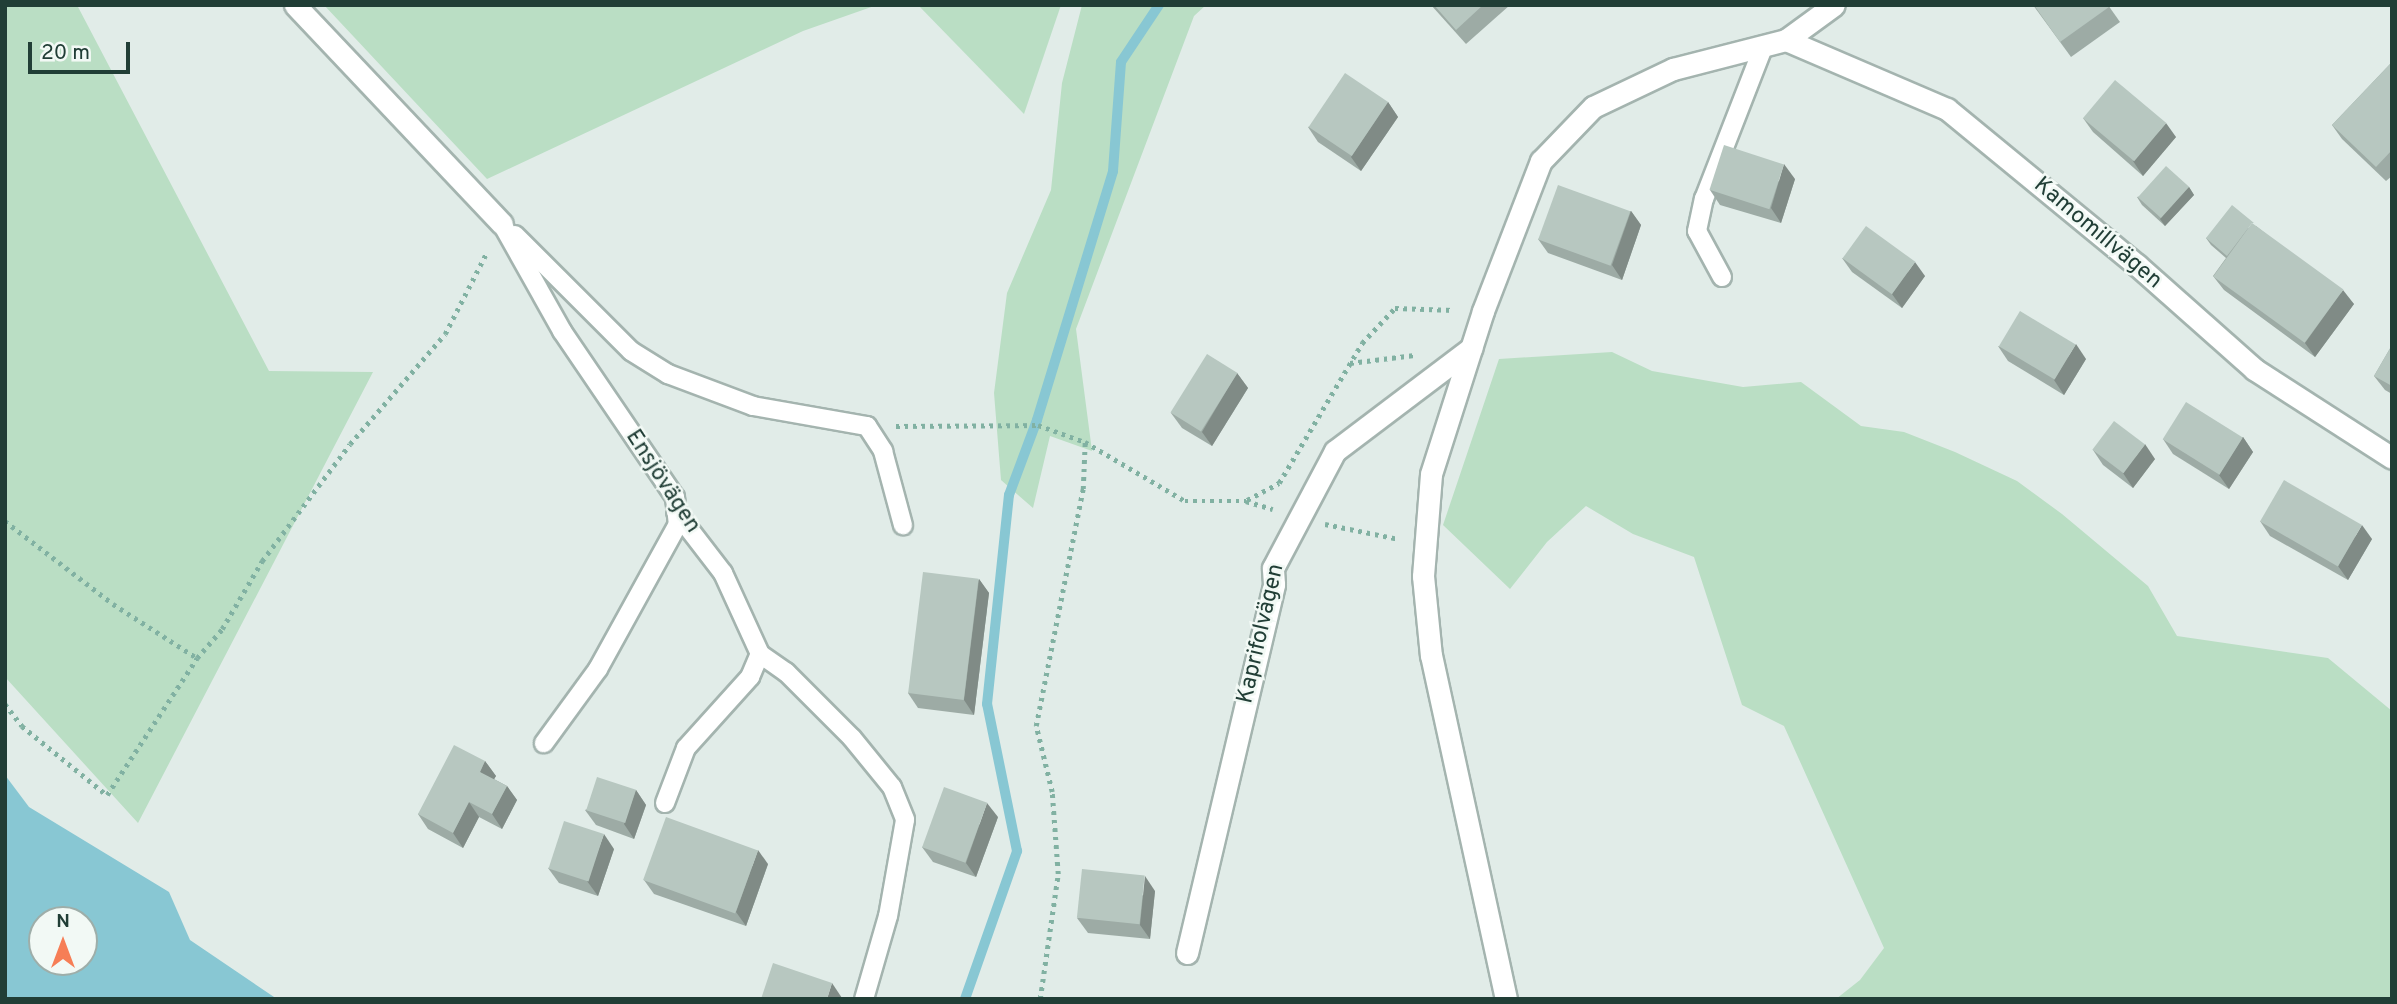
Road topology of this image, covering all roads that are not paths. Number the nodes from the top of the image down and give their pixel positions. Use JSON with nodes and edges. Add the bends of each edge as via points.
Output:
{"nodes":[{"id":1,"x":295,"y":5,"type":"edge"},
{"id":2,"x":1834,"y":5,"type":"edge"},
{"id":3,"x":1786,"y":40,"type":"junction"},
{"id":4,"x":1764,"y":45,"type":"junction"},
{"id":5,"x":502,"y":223,"type":"junction"},
{"id":6,"x":1722,"y":278,"type":"dead end"},
{"id":7,"x":1471,"y":348,"type":"junction"},
{"id":8,"x":2392,"y":458,"type":"edge"},
{"id":9,"x":676,"y":512,"type":"junction"},
{"id":10,"x":903,"y":525,"type":"dead end"},
{"id":11,"x":760,"y":654,"type":"junction"},
{"id":12,"x":544,"y":743,"type":"dead end"},
{"id":13,"x":665,"y":803,"type":"dead end"},
{"id":14,"x":1188,"y":953,"type":"dead end"},
{"id":15,"x":864,"y":999,"type":"edge"},
{"id":16,"x":1507,"y":999,"type":"edge"}],
"edges":[{"from":1,"to":5,"type":"street","name":"Ensjövägen"},
{"from":2,"to":3,"type":"street"},
{"from":3,"to":4,"type":"street"},
{"from":3,"to":8,"type":"street","name":"Kamomillvägen","via":[[1947,109],[2137,265],[2254,369]]},
{"from":4,"to":6,"type":"lane","via":[[1704,199],[1697,231]]},
{"from":4,"to":7,"type":"street","via":[[1673,69],[1593,107],[1541,161]]},
{"from":5,"to":9,"type":"lane","name":"Ensjövägen","via":[[562,331],[675,497]]},
{"from":5,"to":10,"type":"lane","via":[[631,351],[668,374],[753,406],[867,426],[883,451]]},
{"from":7,"to":14,"type":"street","name":"Kaprifolvägen","via":[[1335,451],[1273,568],[1274,584]]},
{"from":7,"to":16,"type":"street","via":[[1431,474],[1424,543],[1431,656]]},
{"from":9,"to":11,"type":"lane","name":"Ensjövägen","via":[[723,573]]},
{"from":9,"to":12,"type":"lane","via":[[678,524],[598,669]]},
{"from":11,"to":13,"type":"lane","via":[[750,677],[686,748]]},
{"from":11,"to":15,"type":"lane","via":[[786,671],[852,738],[892,787],[905,820],[888,916]]}]}
